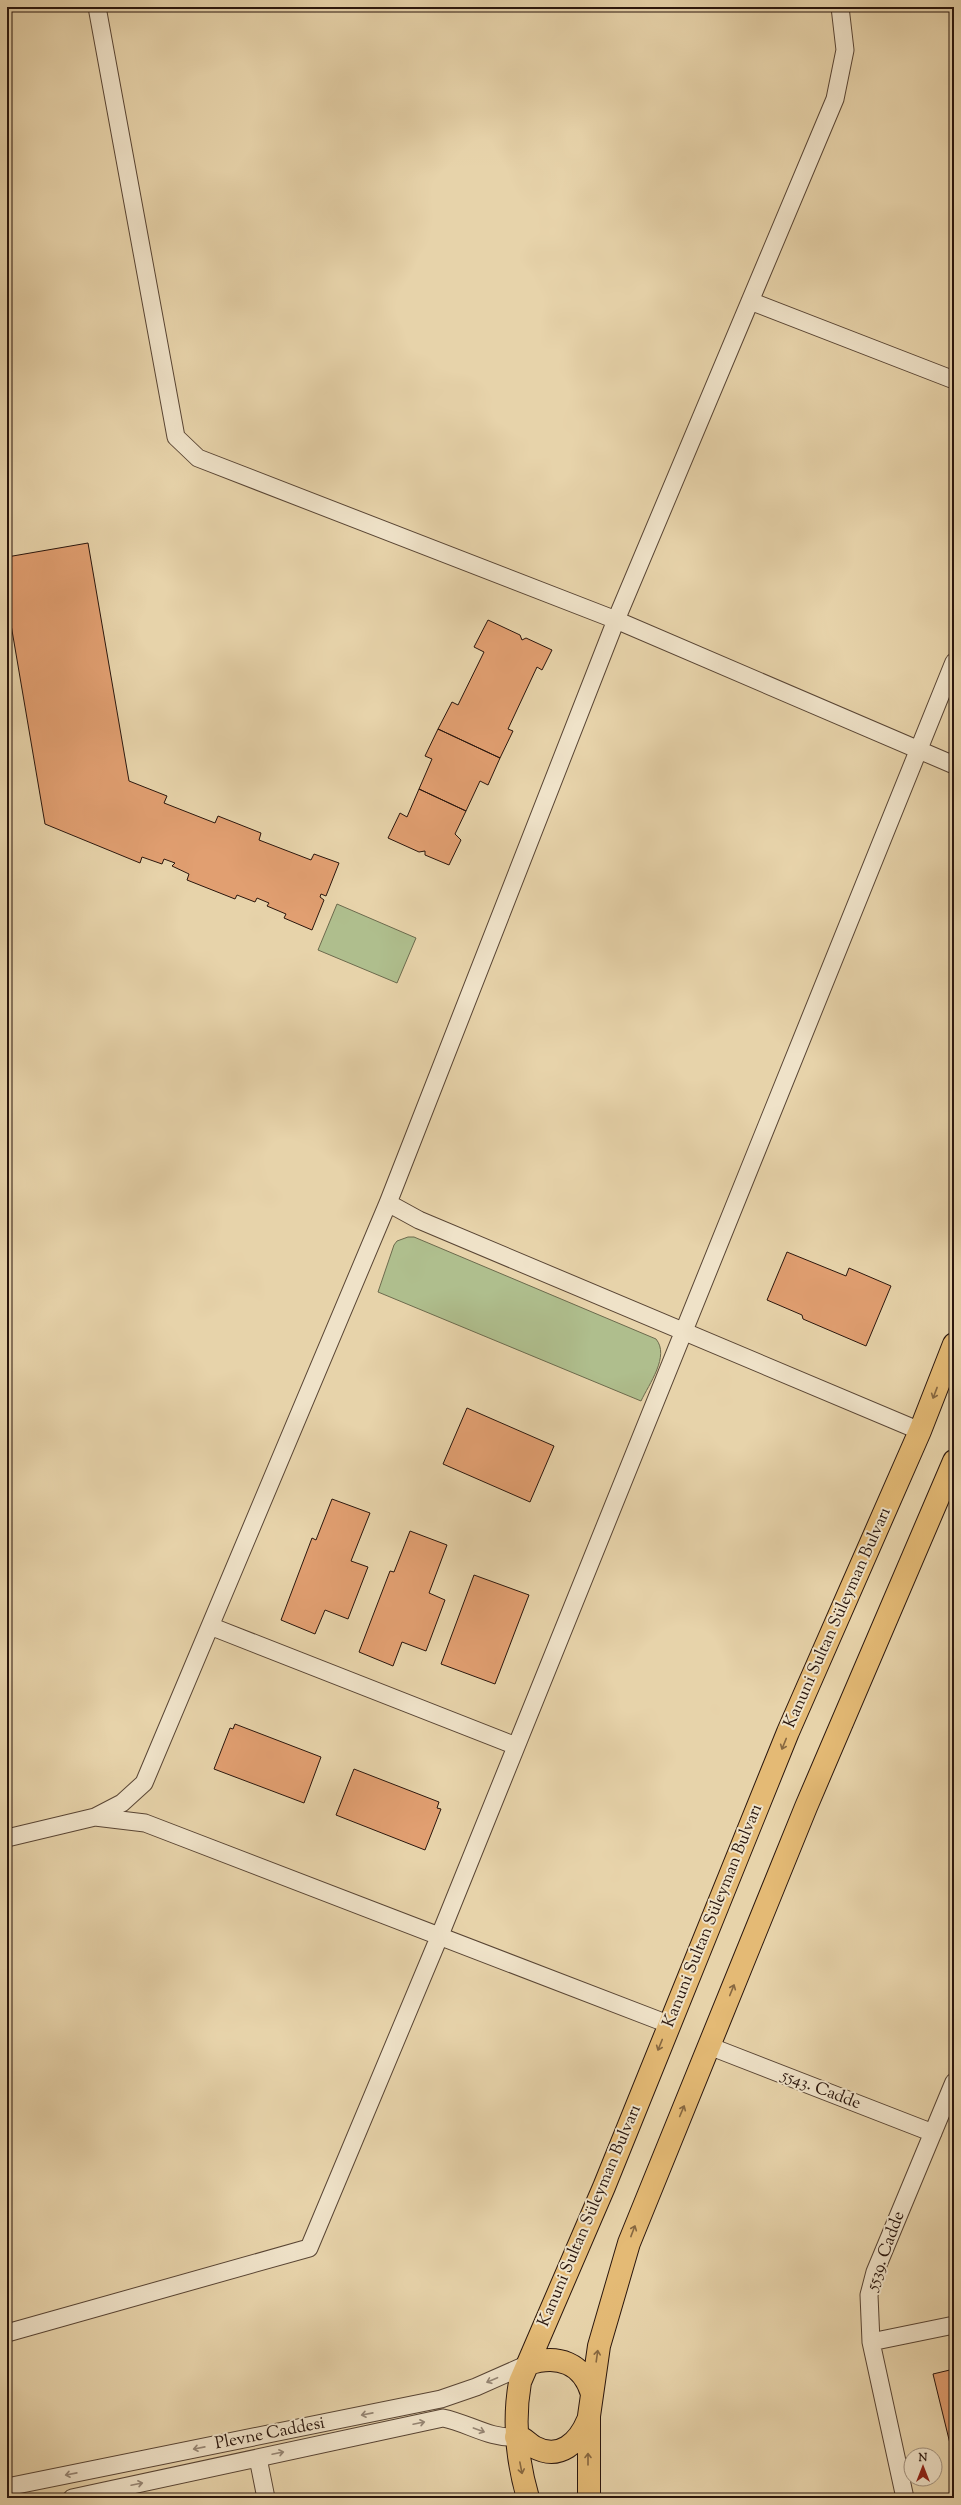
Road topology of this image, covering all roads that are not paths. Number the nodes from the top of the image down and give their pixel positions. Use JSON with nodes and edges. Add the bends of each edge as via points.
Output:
{"nodes":[{"id":1,"x":97,"y":7,"type":"edge"},
{"id":2,"x":840,"y":7,"type":"edge"},
{"id":3,"x":750,"y":301,"type":"junction"},
{"id":4,"x":954,"y":380,"type":"edge"},
{"id":5,"x":616,"y":620,"type":"junction"},
{"id":6,"x":954,"y":662,"type":"edge"},
{"id":7,"x":918,"y":750,"type":"junction"},
{"id":8,"x":954,"y":765,"type":"edge"},
{"id":9,"x":388,"y":1203,"type":"junction"},
{"id":10,"x":682,"y":1331,"type":"junction"},
{"id":11,"x":954,"y":1344,"type":"edge"},
{"id":12,"x":920,"y":1431,"type":"junction"},
{"id":13,"x":954,"y":1461,"type":"edge"},
{"id":14,"x":210,"y":1626,"type":"junction"},
{"id":15,"x":516,"y":1746,"type":"junction"},
{"id":16,"x":95,"y":1817,"type":"junction"},
{"id":17,"x":7,"y":1838,"type":"edge"},
{"id":18,"x":440,"y":1935,"type":"junction"},
{"id":19,"x":668,"y":2024,"type":"junction"},
{"id":20,"x":709,"y":2046,"type":"junction"},
{"id":21,"x":954,"y":2082,"type":"edge"},
{"id":22,"x":933,"y":2133,"type":"junction"},
{"id":23,"x":954,"y":2325,"type":"edge"},
{"id":24,"x":7,"y":2333,"type":"edge"},
{"id":25,"x":871,"y":2342,"type":"junction"},
{"id":26,"x":528,"y":2364,"type":"junction"},
{"id":27,"x":592,"y":2394,"type":"junction"},
{"id":28,"x":589,"y":2416,"type":"junction"},
{"id":29,"x":516,"y":2437,"type":"junction"},
{"id":30,"x":258,"y":2458,"type":"junction"},
{"id":31,"x":7,"y":2487,"type":"edge"},
{"id":32,"x":72,"y":2498,"type":"edge"},
{"id":33,"x":266,"y":2498,"type":"edge"},
{"id":34,"x":528,"y":2498,"type":"edge"},
{"id":35,"x":589,"y":2498,"type":"edge"},
{"id":36,"x":905,"y":2498,"type":"edge"}],
"edges":[{"from":1,"to":5,"type":"street","via":[[176,437],[198,458]]},
{"from":2,"to":3,"type":"street","via":[[845,50],[835,99]]},
{"from":3,"to":4,"type":"street"},
{"from":3,"to":5,"type":"street"},
{"from":5,"to":7,"type":"street"},
{"from":5,"to":9,"type":"street"},
{"from":6,"to":7,"type":"street"},
{"from":7,"to":8,"type":"street"},
{"from":7,"to":10,"type":"street"},
{"from":9,"to":10,"type":"street","via":[[419,1220]]},
{"from":9,"to":14,"type":"street"},
{"from":10,"to":12,"type":"street"},
{"from":10,"to":15,"type":"street"},
{"from":11,"to":12,"type":"main road","name":"Kanuni Sultan Süleyman Bulvarı","one_way":true},
{"from":12,"to":19,"type":"main road","name":"Kanuni Sultan Süleyman Bulvarı","one_way":true,"via":[[788,1732]]},
{"from":20,"to":13,"type":"main road","one_way":true,"via":[[877,1637]]},
{"from":14,"to":15,"type":"street"},
{"from":14,"to":16,"type":"street","via":[[144,1783],[122,1803]]},
{"from":15,"to":18,"type":"street"},
{"from":16,"to":17,"type":"street"},
{"from":16,"to":18,"type":"street","via":[[145,1823]]},
{"from":18,"to":19,"type":"street"},
{"from":18,"to":24,"type":"street","via":[[308,2248]]},
{"from":19,"to":26,"type":"main road","name":"Kanuni Sultan Süleyman Bulvarı","one_way":true,"via":[[572,2263]]},
{"from":20,"to":22,"type":"street","name":"5543. Cadde"},
{"from":27,"to":20,"type":"main road","one_way":true,"via":[[599,2346],[624,2257]]},
{"from":21,"to":22,"type":"street","name":"5539. Cadde"},
{"from":22,"to":25,"type":"street","name":"5539. Cadde","via":[[875,2272],[869,2295]]},
{"from":23,"to":25,"type":"street"},
{"from":25,"to":36,"type":"street","name":"5539. Cadde"},
{"from":26,"to":27,"type":"main road","via":[[539,2360],[557,2361],[574,2366],[588,2380]]},
{"from":26,"to":29,"type":"main road","name":"Kanuni Sultan Süleyman Bulvarı","via":[[520,2382],[516,2406]]},
{"from":26,"to":31,"type":"street","name":"Plevne Caddesi","one_way":true,"via":[[476,2387],[440,2399]]},
{"from":27,"to":28,"type":"main road"},
{"from":28,"to":29,"type":"main road","via":[[578,2439],[566,2449],[549,2452],[540,2450],[522,2437]]},
{"from":35,"to":28,"type":"main road","one_way":true},
{"from":30,"to":29,"type":"street","name":"Plevne Caddesi","one_way":true,"via":[[443,2418],[462,2422],[502,2438]]},
{"from":29,"to":34,"type":"main road","name":"Kanuni Sultan Süleyman Bulvarı","one_way":true},
{"from":32,"to":30,"type":"street","name":"Plevne Caddesi","one_way":true},
{"from":30,"to":33,"type":"street"}]}
